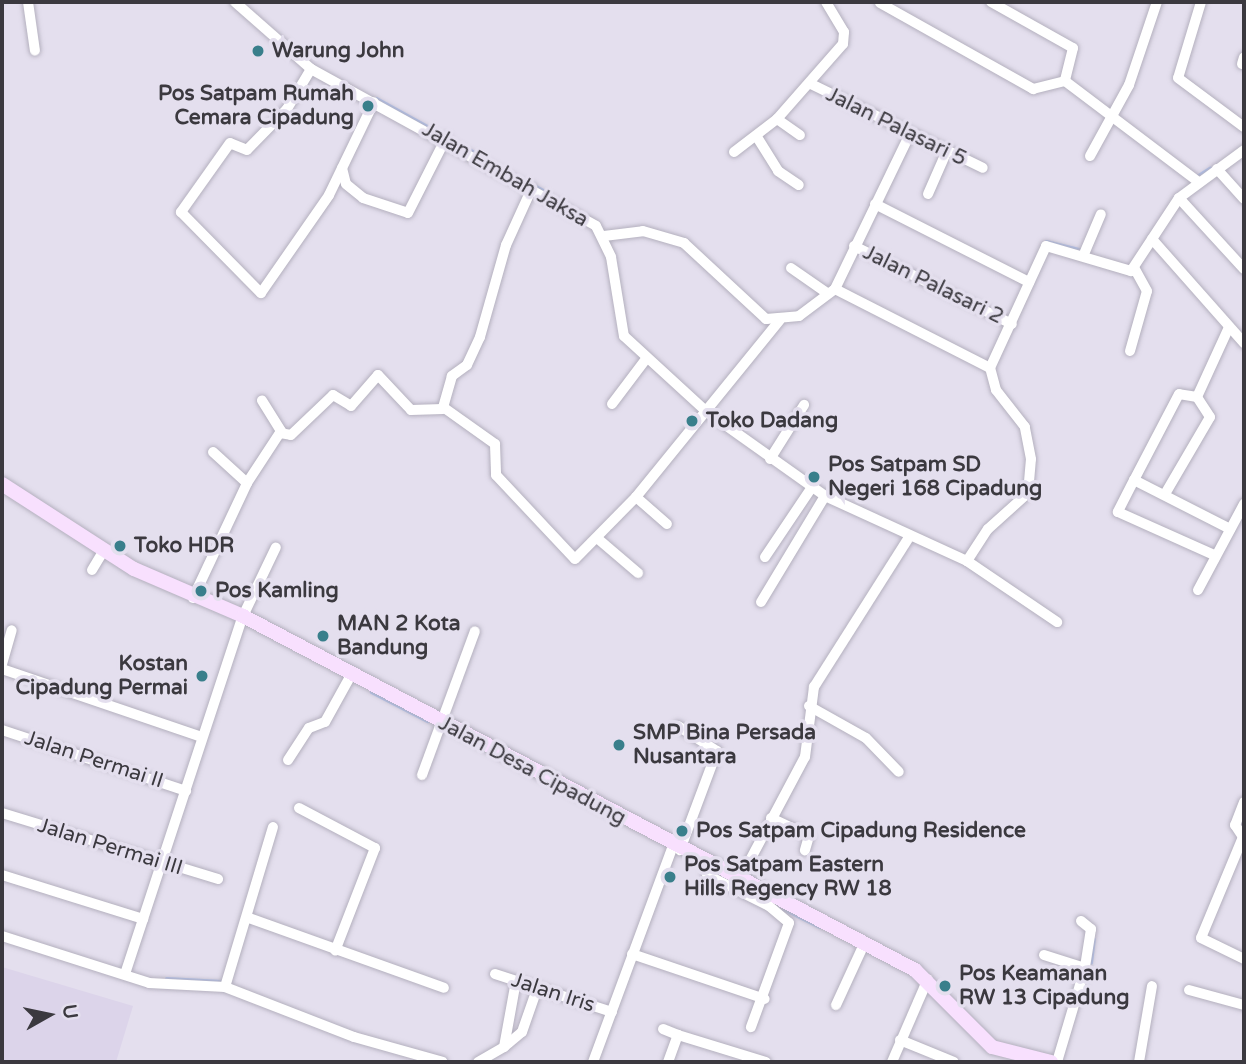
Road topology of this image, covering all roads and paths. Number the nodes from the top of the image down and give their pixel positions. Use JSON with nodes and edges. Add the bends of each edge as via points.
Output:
{"nodes":[{"id":1,"x":28,"y":2,"type":"edge"},
{"id":2,"x":235,"y":2,"type":"edge"},
{"id":3,"x":826,"y":2,"type":"edge"},
{"id":4,"x":991,"y":2,"type":"edge"},
{"id":5,"x":1157,"y":2,"type":"edge"},
{"id":6,"x":1201,"y":2,"type":"edge"},
{"id":7,"x":880,"y":4,"type":"dead end"},
{"id":8,"x":35,"y":51,"type":"dead end"},
{"id":9,"x":312,"y":69,"type":"junction"},
{"id":10,"x":1065,"y":81,"type":"junction"},
{"id":11,"x":811,"y":84,"type":"junction"},
{"id":12,"x":374,"y":102,"type":"junction"},
{"id":13,"x":1113,"y":116,"type":"junction"},
{"id":14,"x":777,"y":119,"type":"junction"},
{"id":15,"x":1244,"y":127,"type":"edge"},
{"id":16,"x":800,"y":135,"type":"dead end"},
{"id":17,"x":909,"y":136,"type":"junction"},
{"id":18,"x":758,"y":137,"type":"junction"},
{"id":19,"x":446,"y":138,"type":"junction"},
{"id":20,"x":1244,"y":150,"type":"edge"},
{"id":21,"x":734,"y":152,"type":"dead end"},
{"id":22,"x":946,"y":153,"type":"junction"},
{"id":23,"x":1090,"y":156,"type":"dead end"},
{"id":24,"x":342,"y":168,"type":"junction"},
{"id":25,"x":983,"y":168,"type":"dead end"},
{"id":26,"x":1217,"y":169,"type":"junction"},
{"id":27,"x":1197,"y":181,"type":"junction"},
{"id":28,"x":799,"y":185,"type":"dead end"},
{"id":29,"x":532,"y":188,"type":"junction"},
{"id":30,"x":928,"y":194,"type":"dead end"},
{"id":31,"x":1179,"y":198,"type":"junction"},
{"id":32,"x":1244,"y":198,"type":"edge"},
{"id":33,"x":875,"y":204,"type":"junction"},
{"id":34,"x":1101,"y":214,"type":"dead end"},
{"id":35,"x":604,"y":236,"type":"junction"},
{"id":36,"x":1153,"y":239,"type":"junction"},
{"id":37,"x":854,"y":246,"type":"junction"},
{"id":38,"x":1084,"y":254,"type":"junction"},
{"id":39,"x":791,"y":268,"type":"dead end"},
{"id":40,"x":1134,"y":268,"type":"junction"},
{"id":41,"x":1244,"y":269,"type":"edge"},
{"id":42,"x":1029,"y":282,"type":"junction"},
{"id":43,"x":831,"y":291,"type":"junction"},
{"id":44,"x":780,"y":320,"type":"junction"},
{"id":45,"x":1012,"y":324,"type":"junction"},
{"id":46,"x":1229,"y":327,"type":"junction"},
{"id":47,"x":1244,"y":343,"type":"edge"},
{"id":48,"x":1130,"y":351,"type":"dead end"},
{"id":49,"x":646,"y":359,"type":"junction"},
{"id":50,"x":990,"y":368,"type":"junction"},
{"id":51,"x":1197,"y":397,"type":"junction"},
{"id":52,"x":262,"y":400,"type":"dead end"},
{"id":53,"x":612,"y":404,"type":"dead end"},
{"id":54,"x":804,"y":405,"type":"dead end"},
{"id":55,"x":443,"y":409,"type":"junction"},
{"id":56,"x":707,"y":412,"type":"junction"},
{"id":57,"x":280,"y":433,"type":"junction"},
{"id":58,"x":213,"y":452,"type":"dead end"},
{"id":59,"x":770,"y":459,"type":"junction"},
{"id":60,"x":1134,"y":480,"type":"junction"},
{"id":61,"x":247,"y":483,"type":"junction"},
{"id":62,"x":2,"y":484,"type":"edge"},
{"id":63,"x":812,"y":487,"type":"junction"},
{"id":64,"x":1165,"y":494,"type":"junction"},
{"id":65,"x":825,"y":496,"type":"junction"},
{"id":66,"x":636,"y":497,"type":"junction"},
{"id":67,"x":1244,"y":504,"type":"edge"},
{"id":68,"x":667,"y":524,"type":"dead end"},
{"id":69,"x":1230,"y":529,"type":"junction"},
{"id":70,"x":597,"y":538,"type":"junction"},
{"id":71,"x":908,"y":538,"type":"junction"},
{"id":72,"x":276,"y":547,"type":"dead end"},
{"id":73,"x":103,"y":550,"type":"junction"},
{"id":74,"x":1214,"y":555,"type":"junction"},
{"id":75,"x":765,"y":557,"type":"dead end"},
{"id":76,"x":967,"y":561,"type":"junction"},
{"id":77,"x":92,"y":570,"type":"dead end"},
{"id":78,"x":638,"y":573,"type":"dead end"},
{"id":79,"x":1198,"y":590,"type":"dead end"},
{"id":80,"x":193,"y":598,"type":"junction"},
{"id":81,"x":761,"y":602,"type":"dead end"},
{"id":82,"x":243,"y":616,"type":"junction"},
{"id":83,"x":1057,"y":622,"type":"dead end"},
{"id":84,"x":12,"y":630,"type":"dead end"},
{"id":85,"x":475,"y":631,"type":"dead end"},
{"id":86,"x":2,"y":666,"type":"edge"},
{"id":87,"x":351,"y":675,"type":"junction"},
{"id":88,"x":809,"y":706,"type":"junction"},
{"id":89,"x":442,"y":723,"type":"junction"},
{"id":90,"x":678,"y":726,"type":"dead end"},
{"id":91,"x":2,"y":730,"type":"edge"},
{"id":92,"x":202,"y":737,"type":"junction"},
{"id":93,"x":288,"y":760,"type":"dead end"},
{"id":94,"x":899,"y":772,"type":"dead end"},
{"id":95,"x":422,"y":775,"type":"dead end"},
{"id":96,"x":186,"y":791,"type":"junction"},
{"id":97,"x":1244,"y":802,"type":"edge"},
{"id":98,"x":299,"y":808,"type":"dead end"},
{"id":99,"x":2,"y":813,"type":"edge"},
{"id":100,"x":771,"y":818,"type":"junction"},
{"id":101,"x":273,"y":827,"type":"dead end"},
{"id":102,"x":1243,"y":837,"type":"edge"},
{"id":103,"x":676,"y":848,"type":"junction"},
{"id":104,"x":805,"y":850,"type":"dead end"},
{"id":105,"x":161,"y":864,"type":"junction"},
{"id":106,"x":2,"y":875,"type":"edge"},
{"id":107,"x":706,"y":875,"type":"dead end"},
{"id":108,"x":218,"y":879,"type":"dead end"},
{"id":109,"x":740,"y":879,"type":"junction"},
{"id":110,"x":249,"y":918,"type":"junction"},
{"id":111,"x":144,"y":919,"type":"junction"},
{"id":112,"x":1081,"y":921,"type":"dead end"},
{"id":113,"x":2,"y":936,"type":"edge"},
{"id":114,"x":864,"y":944,"type":"junction"},
{"id":115,"x":335,"y":951,"type":"junction"},
{"id":116,"x":632,"y":954,"type":"junction"},
{"id":117,"x":1044,"y":955,"type":"dead end"},
{"id":118,"x":1244,"y":958,"type":"edge"},
{"id":119,"x":1086,"y":968,"type":"junction"},
{"id":120,"x":125,"y":974,"type":"junction"},
{"id":121,"x":495,"y":974,"type":"dead end"},
{"id":122,"x":928,"y":979,"type":"junction"},
{"id":123,"x":516,"y":981,"type":"junction"},
{"id":124,"x":1152,"y":986,"type":"dead end"},
{"id":125,"x":225,"y":987,"type":"junction"},
{"id":126,"x":444,"y":988,"type":"dead end"},
{"id":127,"x":537,"y":989,"type":"junction"},
{"id":128,"x":1189,"y":989,"type":"dead end"},
{"id":129,"x":765,"y":999,"type":"junction"},
{"id":130,"x":1244,"y":1004,"type":"edge"},
{"id":131,"x":836,"y":1005,"type":"dead end"},
{"id":132,"x":612,"y":1012,"type":"junction"},
{"id":133,"x":751,"y":1027,"type":"dead end"},
{"id":134,"x":663,"y":1029,"type":"dead end"},
{"id":135,"x":678,"y":1035,"type":"junction"},
{"id":136,"x":900,"y":1040,"type":"junction"},
{"id":137,"x":504,"y":1047,"type":"junction"},
{"id":138,"x":731,"y":1057,"type":"edge"},
{"id":139,"x":929,"y":1057,"type":"edge"},
{"id":140,"x":443,"y":1062,"type":"edge"},
{"id":141,"x":478,"y":1062,"type":"edge"},
{"id":142,"x":593,"y":1062,"type":"edge"},
{"id":143,"x":667,"y":1062,"type":"edge"},
{"id":144,"x":766,"y":1062,"type":"edge"},
{"id":145,"x":892,"y":1062,"type":"edge"},
{"id":146,"x":954,"y":1062,"type":"edge"},
{"id":147,"x":1051,"y":1062,"type":"edge"},
{"id":148,"x":1057,"y":1062,"type":"edge"},
{"id":149,"x":1139,"y":1062,"type":"edge"}],
"edges":[{"from":1,"to":8,"type":"street"},
{"from":2,"to":9,"type":"street","name":"Jalan Embah Jaksa"},
{"from":3,"to":11,"type":"street","via":[[845,40]]},
{"from":4,"to":10,"type":"street","via":[[1073,48]]},
{"from":5,"to":13,"type":"street"},
{"from":6,"to":15,"type":"street","via":[[1178,78]]},
{"from":7,"to":10,"type":"street","via":[[1033,89]]},
{"from":9,"to":12,"type":"street","name":"Jalan Embah Jaksa"},
{"from":9,"to":24,"type":"street","via":[[288,109],[247,150],[230,143],[181,215],[261,293]]},
{"from":10,"to":13,"type":"street"},
{"from":11,"to":14,"type":"street"},
{"from":11,"to":17,"type":"street","name":"Jalan Palasari 5"},
{"from":12,"to":19,"type":"street","name":"Jalan Embah Jaksa"},
{"from":12,"to":24,"type":"street"},
{"from":13,"to":23,"type":"street"},
{"from":13,"to":27,"type":"street"},
{"from":14,"to":16,"type":"street"},
{"from":14,"to":18,"type":"street"},
{"from":17,"to":22,"type":"street","name":"Jalan Palasari 5"},
{"from":17,"to":33,"type":"street"},
{"from":18,"to":21,"type":"street"},
{"from":18,"to":28,"type":"street","via":[[778,171]]},
{"from":19,"to":24,"type":"street","via":[[408,213],[363,198],[346,184]]},
{"from":19,"to":29,"type":"street","name":"Jalan Embah Jaksa"},
{"from":20,"to":26,"type":"street"},
{"from":22,"to":25,"type":"street","name":"Jalan Palasari 5"},
{"from":22,"to":30,"type":"street"},
{"from":26,"to":27,"type":"street"},
{"from":26,"to":32,"type":"street"},
{"from":27,"to":31,"type":"street"},
{"from":29,"to":35,"type":"street","name":"Jalan Embah Jaksa"},
{"from":29,"to":55,"type":"street","via":[[506,245],[480,337],[467,365],[452,376]]},
{"from":31,"to":36,"type":"street"},
{"from":31,"to":41,"type":"street"},
{"from":33,"to":37,"type":"street"},
{"from":33,"to":42,"type":"street"},
{"from":34,"to":38,"type":"street"},
{"from":35,"to":44,"type":"street","via":[[643,231],[684,243],[759,314]]},
{"from":35,"to":49,"type":"street","name":"Jalan Embah Jaksa","via":[[624,336]]},
{"from":36,"to":40,"type":"street"},
{"from":36,"to":46,"type":"street"},
{"from":37,"to":43,"type":"street"},
{"from":37,"to":45,"type":"street","name":"Jalan Palasari 2"},
{"from":38,"to":40,"type":"street","via":[[1128,272]]},
{"from":38,"to":42,"type":"street","via":[[1048,244]]},
{"from":39,"to":43,"type":"street"},
{"from":40,"to":48,"type":"street","via":[[1146,282],[1146,300]]},
{"from":42,"to":45,"type":"street"},
{"from":43,"to":44,"type":"street","via":[[799,316]]},
{"from":43,"to":50,"type":"street"},
{"from":44,"to":56,"type":"street"},
{"from":45,"to":50,"type":"street"},
{"from":46,"to":47,"type":"street"},
{"from":46,"to":51,"type":"street"},
{"from":49,"to":53,"type":"street"},
{"from":49,"to":56,"type":"street","name":"Jalan Embah Jaksa"},
{"from":50,"to":76,"type":"street","via":[[996,390],[1025,427],[1031,480],[1027,494],[988,529]]},
{"from":51,"to":60,"type":"street","via":[[1179,394]]},
{"from":51,"to":64,"type":"street","via":[[1210,417]]},
{"from":52,"to":57,"type":"street"},
{"from":54,"to":59,"type":"street"},
{"from":55,"to":57,"type":"street","via":[[411,410],[376,375],[351,405],[335,394],[291,435]]},
{"from":55,"to":70,"type":"street","via":[[495,444],[496,475],[575,559]]},
{"from":56,"to":59,"type":"street","name":"Jalan Embah Jaksa"},
{"from":56,"to":66,"type":"street"},
{"from":57,"to":61,"type":"street"},
{"from":58,"to":61,"type":"street"},
{"from":59,"to":63,"type":"street","name":"Jalan Embah Jaksa"},
{"from":60,"to":64,"type":"street"},
{"from":60,"to":74,"type":"street","via":[[1118,512]]},
{"from":61,"to":80,"type":"street"},
{"from":62,"to":73,"type":"street","name":"Jalan Desa Cipadung"},
{"from":63,"to":65,"type":"street","name":"Jalan Embah Jaksa"},
{"from":63,"to":75,"type":"street"},
{"from":64,"to":69,"type":"street"},
{"from":65,"to":71,"type":"street","name":"Jalan Embah Jaksa"},
{"from":65,"to":81,"type":"street"},
{"from":66,"to":68,"type":"street"},
{"from":66,"to":70,"type":"street"},
{"from":67,"to":69,"type":"street"},
{"from":69,"to":74,"type":"street"},
{"from":70,"to":78,"type":"street"},
{"from":71,"to":76,"type":"street","name":"Jalan Embah Jaksa"},
{"from":71,"to":88,"type":"street","via":[[815,685]]},
{"from":72,"to":82,"type":"street"},
{"from":73,"to":77,"type":"street"},
{"from":73,"to":80,"type":"street","name":"Jalan Desa Cipadung"},
{"from":74,"to":79,"type":"street"},
{"from":76,"to":83,"type":"street","name":"Jalan Embah Jaksa"},
{"from":80,"to":82,"type":"street","name":"Jalan Desa Cipadung"},
{"from":82,"to":87,"type":"street","name":"Jalan Desa Cipadung"},
{"from":82,"to":92,"type":"street"},
{"from":84,"to":86,"type":"street"},
{"from":85,"to":89,"type":"street"},
{"from":86,"to":92,"type":"street"},
{"from":87,"to":89,"type":"street","name":"Jalan Desa Cipadung"},
{"from":87,"to":93,"type":"street","via":[[326,722],[309,728]]},
{"from":88,"to":94,"type":"street","via":[[866,738]]},
{"from":88,"to":100,"type":"street","via":[[806,757]]},
{"from":89,"to":95,"type":"street"},
{"from":89,"to":103,"type":"street","name":"Jalan Desa Cipadung"},
{"from":90,"to":103,"type":"street","via":[[717,751]]},
{"from":91,"to":96,"type":"street","name":"Jalan Permai II"},
{"from":92,"to":96,"type":"street"},
{"from":96,"to":105,"type":"street"},
{"from":97,"to":102,"type":"street","via":[[1235,825]]},
{"from":98,"to":115,"type":"street","via":[[375,848]]},
{"from":99,"to":105,"type":"street","name":"Jalan Permai III"},
{"from":100,"to":104,"type":"street","via":[[809,836]]},
{"from":100,"to":109,"type":"street"},
{"from":101,"to":110,"type":"street"},
{"from":102,"to":118,"type":"street","via":[[1201,938]]},
{"from":103,"to":109,"type":"street","name":"Jalan Desa Cipadung"},
{"from":103,"to":116,"type":"street"},
{"from":105,"to":108,"type":"street","name":"Jalan Permai III"},
{"from":105,"to":111,"type":"street"},
{"from":106,"to":111,"type":"street"},
{"from":107,"to":129,"type":"street","via":[[788,920]]},
{"from":109,"to":114,"type":"street","name":"Jalan Desa Cipadung"},
{"from":110,"to":115,"type":"street"},
{"from":110,"to":125,"type":"street"},
{"from":111,"to":120,"type":"street"},
{"from":112,"to":119,"type":"street","via":[[1091,929]]},
{"from":113,"to":120,"type":"street"},
{"from":114,"to":122,"type":"street","name":"Jalan Desa Cipadung"},
{"from":114,"to":131,"type":"street"},
{"from":115,"to":126,"type":"street"},
{"from":116,"to":129,"type":"street"},
{"from":116,"to":132,"type":"street"},
{"from":117,"to":119,"type":"street"},
{"from":119,"to":148,"type":"street"},
{"from":120,"to":125,"type":"street","via":[[164,985]]},
{"from":121,"to":123,"type":"street","name":"Jalan Iris"},
{"from":122,"to":136,"type":"street"},
{"from":122,"to":147,"type":"street","name":"Jalan Desa Cipadung","via":[[984,1043]]},
{"from":123,"to":127,"type":"street","name":"Jalan Iris"},
{"from":123,"to":137,"type":"street"},
{"from":124,"to":149,"type":"street"},
{"from":125,"to":140,"type":"street","via":[[354,1037]]},
{"from":127,"to":132,"type":"street","name":"Jalan Iris"},
{"from":127,"to":137,"type":"street","via":[[522,1032]]},
{"from":128,"to":130,"type":"street"},
{"from":129,"to":133,"type":"street"},
{"from":132,"to":142,"type":"street"},
{"from":134,"to":135,"type":"street"},
{"from":135,"to":138,"type":"street"},
{"from":135,"to":143,"type":"street"},
{"from":136,"to":139,"type":"street"},
{"from":136,"to":145,"type":"street"},
{"from":137,"to":141,"type":"street"},
{"from":138,"to":144,"type":"street"},
{"from":139,"to":146,"type":"street"}]}
